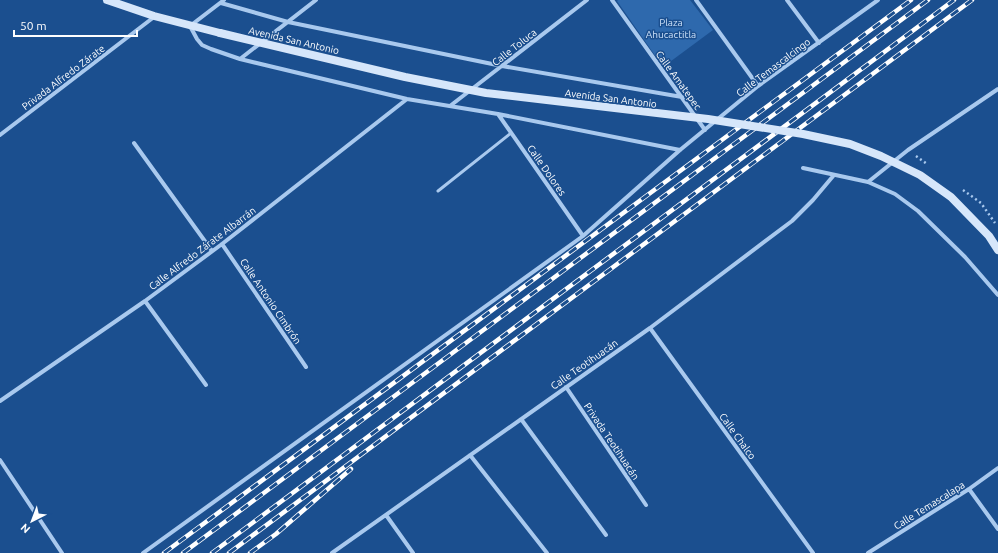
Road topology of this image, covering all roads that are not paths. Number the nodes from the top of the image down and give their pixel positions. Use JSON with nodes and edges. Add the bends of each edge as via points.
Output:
{"nodes":[{"id":1,"x":107,"y":0,"type":"edge"},
{"id":2,"x":316,"y":0,"type":"edge"},
{"id":3,"x":588,"y":0,"type":"edge"},
{"id":4,"x":612,"y":0,"type":"edge"},
{"id":5,"x":696,"y":0,"type":"edge"},
{"id":6,"x":787,"y":0,"type":"edge"},
{"id":7,"x":878,"y":0,"type":"edge"},
{"id":8,"x":222,"y":1,"type":"edge"},
{"id":9,"x":154,"y":16,"type":"junction"},
{"id":10,"x":288,"y":22,"type":"junction"},
{"id":11,"x":190,"y":26,"type":"junction"},
{"id":12,"x":819,"y":43,"type":"junction"},
{"id":13,"x":240,"y":59,"type":"junction"},
{"id":14,"x":502,"y":66,"type":"junction"},
{"id":15,"x":758,"y":86,"type":"junction"},
{"id":16,"x":998,"y":89,"type":"edge"},
{"id":17,"x":682,"y":97,"type":"junction"},
{"id":18,"x":407,"y":99,"type":"junction"},
{"id":19,"x":450,"y":106,"type":"junction"},
{"id":20,"x":498,"y":114,"type":"junction"},
{"id":21,"x":705,"y":130,"type":"junction"},
{"id":22,"x":511,"y":133,"type":"junction"},
{"id":23,"x":0,"y":135,"type":"edge"},
{"id":24,"x":134,"y":143,"type":"dead end"},
{"id":25,"x":680,"y":150,"type":"junction"},
{"id":26,"x":803,"y":168,"type":"dead end"},
{"id":27,"x":834,"y":175,"type":"junction"},
{"id":28,"x":868,"y":182,"type":"junction"},
{"id":29,"x":438,"y":192,"type":"dead end"},
{"id":30,"x":583,"y":236,"type":"junction"},
{"id":31,"x":222,"y":244,"type":"junction"},
{"id":32,"x":998,"y":250,"type":"edge"},
{"id":33,"x":212,"y":251,"type":"junction"},
{"id":34,"x":998,"y":295,"type":"edge"},
{"id":35,"x":145,"y":301,"type":"junction"},
{"id":36,"x":650,"y":328,"type":"junction"},
{"id":37,"x":306,"y":367,"type":"dead end"},
{"id":38,"x":206,"y":384,"type":"dead end"},
{"id":39,"x":566,"y":387,"type":"junction"},
{"id":40,"x":0,"y":401,"type":"edge"},
{"id":41,"x":521,"y":419,"type":"junction"},
{"id":42,"x":470,"y":455,"type":"junction"},
{"id":43,"x":0,"y":460,"type":"edge"},
{"id":44,"x":998,"y":468,"type":"edge"},
{"id":45,"x":969,"y":489,"type":"junction"},
{"id":46,"x":646,"y":505,"type":"dead end"},
{"id":47,"x":386,"y":514,"type":"junction"},
{"id":48,"x":998,"y":529,"type":"edge"},
{"id":49,"x":606,"y":535,"type":"dead end"},
{"id":50,"x":62,"y":553,"type":"edge"},
{"id":51,"x":143,"y":553,"type":"edge"},
{"id":52,"x":332,"y":553,"type":"edge"},
{"id":53,"x":413,"y":553,"type":"edge"},
{"id":54,"x":547,"y":553,"type":"edge"},
{"id":55,"x":813,"y":553,"type":"edge"},
{"id":56,"x":868,"y":553,"type":"edge"}],
"edges":[{"from":1,"to":9,"type":"main road","name":"Avenida San Antonio"},
{"from":2,"to":10,"type":"street"},
{"from":3,"to":14,"type":"street","name":"Calle Toluca"},
{"from":4,"to":17,"type":"street","name":"Calle Amatepec"},
{"from":5,"to":15,"type":"street"},
{"from":6,"to":12,"type":"street"},
{"from":7,"to":12,"type":"street","name":"Calle Temascalcingo"},
{"from":8,"to":10,"type":"street","name":"Avenida San Antonio"},
{"from":8,"to":11,"type":"street"},
{"from":9,"to":11,"type":"main road","name":"Avenida San Antonio"},
{"from":9,"to":23,"type":"street","name":"Privada Alfredo Zárate"},
{"from":10,"to":13,"type":"street"},
{"from":10,"to":14,"type":"street","name":"Avenida San Antonio"},
{"from":11,"to":13,"type":"street","via":[[202,45]]},
{"from":11,"to":32,"type":"main road","name":"Avenida San Antonio","bridge":true,"via":[[405,76],[486,92],[708,119],[850,144],[920,175],[951,197],[983,230]]},
{"from":12,"to":15,"type":"street","name":"Calle Temascalcingo"},
{"from":13,"to":18,"type":"street"},
{"from":14,"to":17,"type":"street","name":"Avenida San Antonio"},
{"from":14,"to":19,"type":"street","name":"Calle Toluca"},
{"from":15,"to":21,"type":"street","name":"Calle Temascalcingo"},
{"from":16,"to":28,"type":"street","via":[[908,150]]},
{"from":17,"to":21,"type":"street","name":"Calle Amatepec"},
{"from":18,"to":19,"type":"street"},
{"from":18,"to":31,"type":"street","name":"Calle Alfredo Zárate Albarrán"},
{"from":19,"to":20,"type":"street"},
{"from":20,"to":22,"type":"street","name":"Calle Dolores"},
{"from":20,"to":25,"type":"street"},
{"from":21,"to":25,"type":"street","name":"Calle Temascalcingo"},
{"from":22,"to":29,"type":"lane"},
{"from":22,"to":30,"type":"street","name":"Calle Dolores"},
{"from":24,"to":33,"type":"street"},
{"from":25,"to":30,"type":"street","name":"Calle Temascalcingo"},
{"from":26,"to":27,"type":"street"},
{"from":27,"to":28,"type":"street"},
{"from":27,"to":36,"type":"street","name":"Calle Teotihuacán","via":[[792,221]]},
{"from":28,"to":34,"type":"street","via":[[895,194],[918,211]]},
{"from":30,"to":51,"type":"street","name":"Calle Temascalcingo"},
{"from":31,"to":33,"type":"street","name":"Calle Alfredo Zárate Albarrán"},
{"from":31,"to":37,"type":"street","name":"Calle Antonio Cimbrón"},
{"from":33,"to":35,"type":"street","name":"Calle Alfredo Zárate Albarrán"},
{"from":35,"to":38,"type":"street"},
{"from":35,"to":40,"type":"street","name":"Calle Alfredo Zárate Albarrán"},
{"from":36,"to":39,"type":"street","name":"Calle Teotihuacán"},
{"from":36,"to":55,"type":"street","name":"Calle Chalco"},
{"from":39,"to":41,"type":"street","name":"Calle Teotihuacán"},
{"from":39,"to":46,"type":"street","name":"Privada Teotihuacán"},
{"from":41,"to":42,"type":"street","name":"Calle Teotihuacán"},
{"from":41,"to":49,"type":"street"},
{"from":42,"to":47,"type":"street","name":"Calle Teotihuacán"},
{"from":42,"to":54,"type":"street"},
{"from":43,"to":50,"type":"street"},
{"from":44,"to":45,"type":"street","name":"Calle Temascalapa"},
{"from":45,"to":48,"type":"street"},
{"from":45,"to":56,"type":"street","name":"Calle Temascalapa"},
{"from":47,"to":52,"type":"street","name":"Calle Teotihuacán"},
{"from":47,"to":53,"type":"street"}]}
